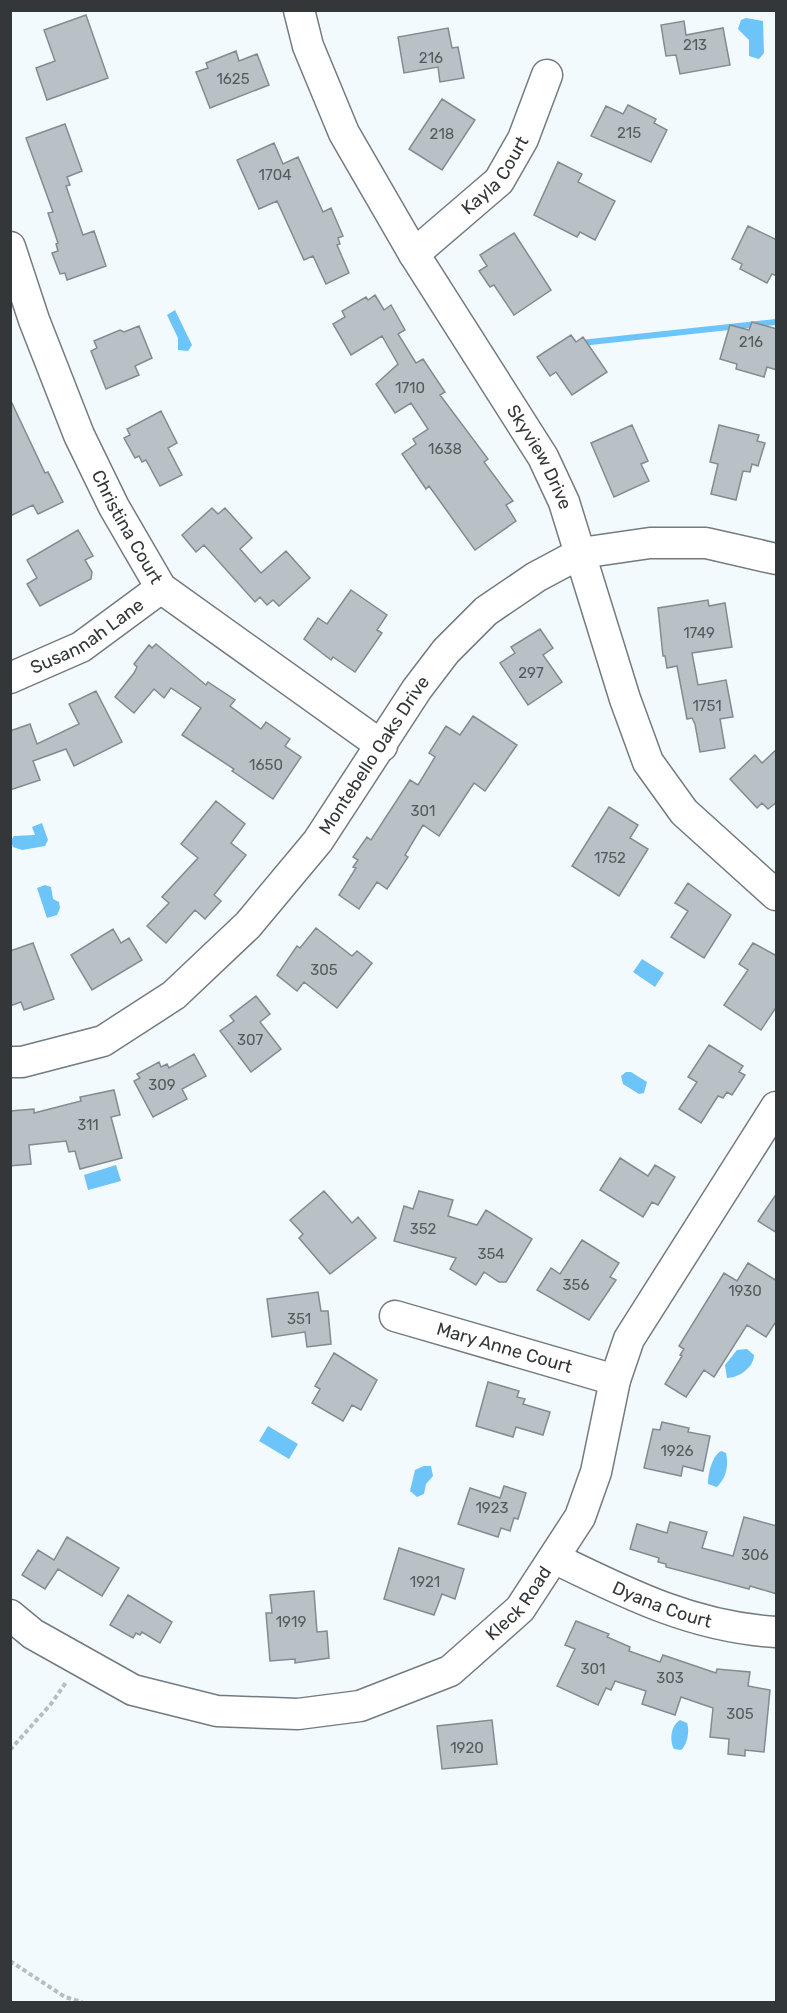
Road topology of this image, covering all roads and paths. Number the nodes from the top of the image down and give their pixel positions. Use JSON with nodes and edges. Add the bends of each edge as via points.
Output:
{"nodes":[{"id":1,"x":299,"y":10,"type":"edge"},
{"id":2,"x":547,"y":75,"type":"dead end"},
{"id":3,"x":10,"y":247,"type":"edge"},
{"id":4,"x":414,"y":254,"type":"junction"},
{"id":5,"x":775,"y":551,"type":"edge"},
{"id":6,"x":580,"y":554,"type":"junction"},
{"id":7,"x":161,"y":588,"type":"junction"},
{"id":8,"x":10,"y":678,"type":"edge"},
{"id":9,"x":382,"y":746,"type":"junction"},
{"id":10,"x":777,"y":895,"type":"edge"},
{"id":11,"x":10,"y":1062,"type":"edge"},
{"id":12,"x":777,"y":1107,"type":"edge"},
{"id":13,"x":395,"y":1316,"type":"dead end"},
{"id":14,"x":615,"y":1380,"type":"junction"},
{"id":15,"x":554,"y":1558,"type":"junction"},
{"id":16,"x":10,"y":1615,"type":"edge"},
{"id":17,"x":777,"y":1632,"type":"edge"},
{"id":18,"x":80,"y":1662,"type":"junction"},
{"id":19,"x":10,"y":1750,"type":"edge"},
{"id":20,"x":10,"y":1961,"type":"edge"},
{"id":21,"x":82,"y":2002,"type":"edge"}],
"edges":[{"from":1,"to":4,"type":"street","name":"Skyview Drive","via":[[308,46],[344,134]]},
{"from":2,"to":4,"type":"street","name":"Kayla Court","via":[[523,139],[499,181]]},
{"from":3,"to":7,"type":"street","name":"Christina Court","via":[[79,435],[114,507]]},
{"from":4,"to":6,"type":"street","name":"Skyview Drive","via":[[543,457],[564,502]]},
{"from":5,"to":6,"type":"street","name":"Montebello Oaks Drive","via":[[706,543],[650,543]]},
{"from":6,"to":9,"type":"street","name":"Montebello Oaks Drive","via":[[536,577],[486,611],[432,670]]},
{"from":6,"to":10,"type":"street","name":"Skyview Drive","via":[[648,762],[684,812]]},
{"from":7,"to":8,"type":"street","name":"Susannah Lane","via":[[81,647]]},
{"from":7,"to":9,"type":"street","name":"Christina Court"},
{"from":9,"to":11,"type":"street","name":"Montebello Oaks Drive","via":[[318,841],[248,925],[174,995],[103,1041]]},
{"from":12,"to":14,"type":"street","name":"Kleck Road","via":[[645,1310],[629,1339]]},
{"from":13,"to":14,"type":"street","name":"Mary Anne Court"},
{"from":14,"to":15,"type":"street","name":"Kleck Road","via":[[596,1472],[580,1517]]},
{"from":15,"to":17,"type":"street","name":"Dyana Court","via":[[676,1614],[741,1630]]},
{"from":15,"to":18,"type":"street","name":"Kleck Road","via":[[520,1609],[450,1671],[360,1706],[298,1714],[217,1711],[133,1690]]},
{"from":16,"to":18,"type":"street","name":"Kleck Road"},
{"from":18,"to":19,"type":"path","via":[[51,1704]]},
{"from":20,"to":21,"type":"path","via":[[65,1997]]}]}
